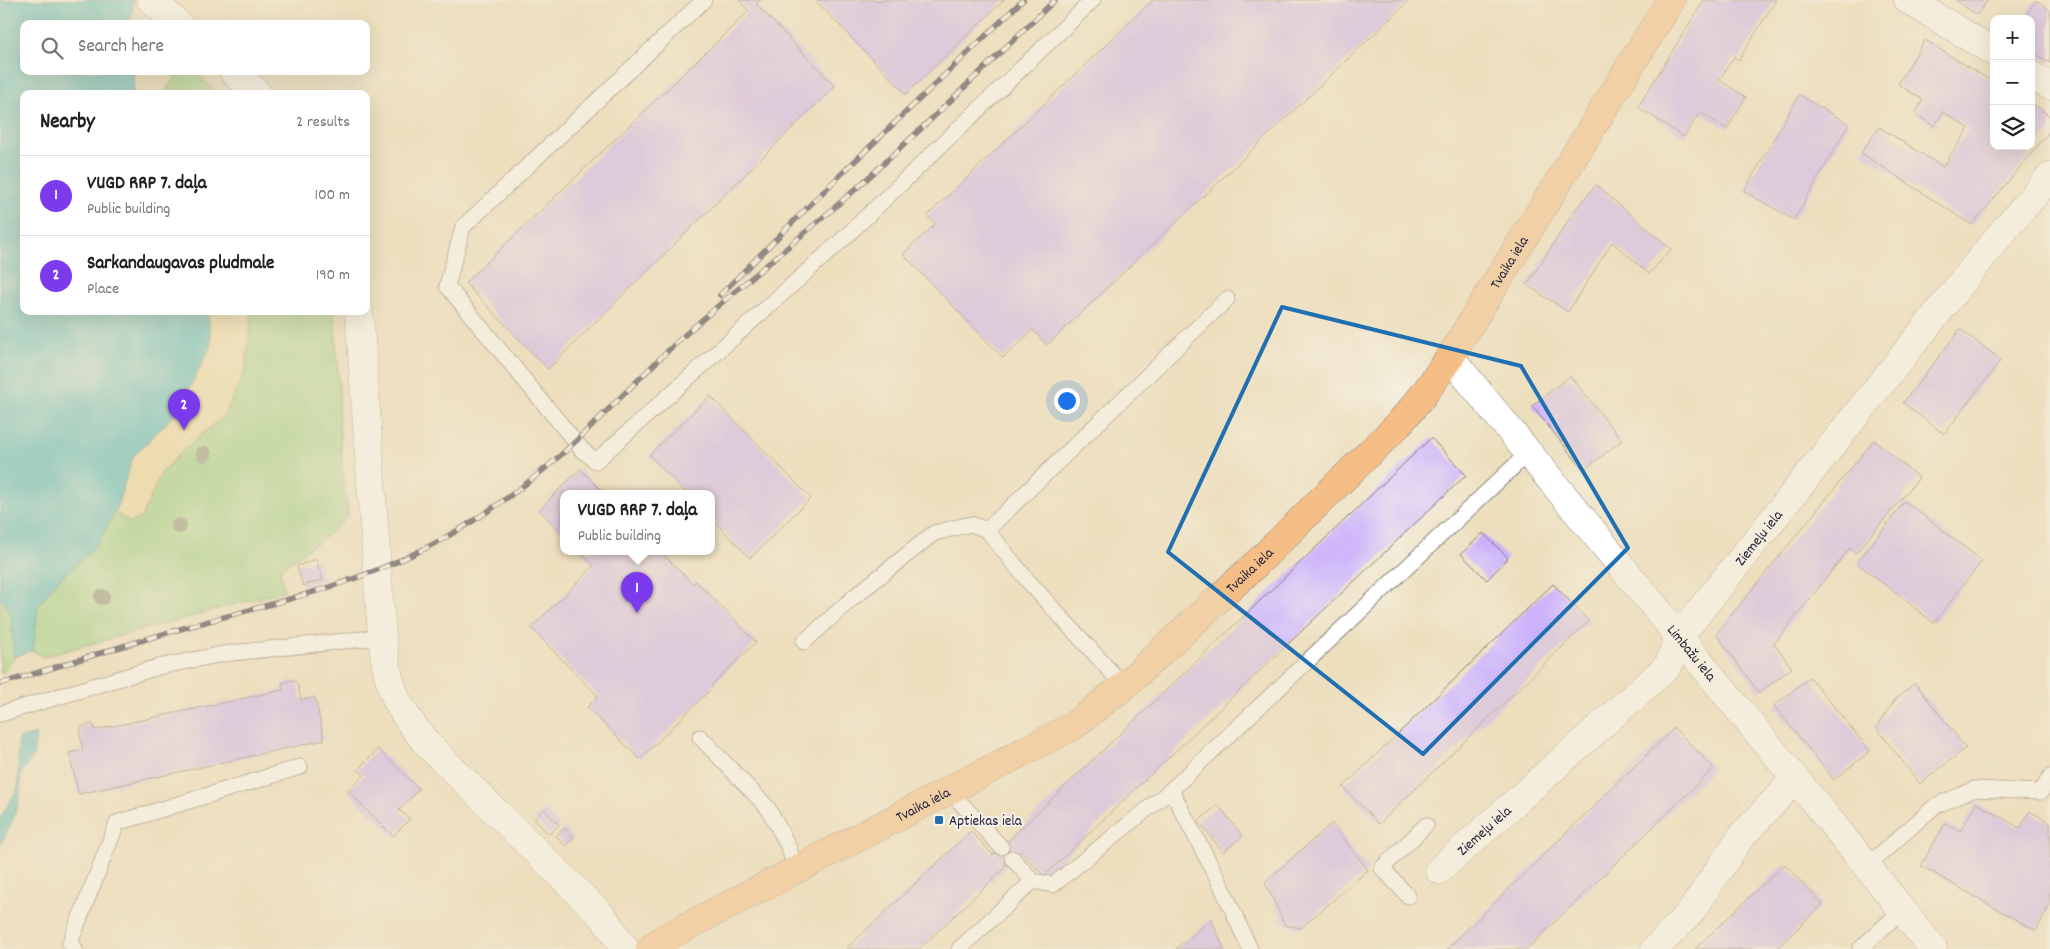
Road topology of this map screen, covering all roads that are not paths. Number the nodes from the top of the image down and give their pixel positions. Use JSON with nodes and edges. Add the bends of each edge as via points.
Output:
{"nodes":[{"id":1,"x":151,"y":0,"type":"edge"},
{"id":2,"x":704,"y":0,"type":"edge"},
{"id":3,"x":1093,"y":0,"type":"edge"},
{"id":4,"x":1671,"y":0,"type":"edge"},
{"id":5,"x":1908,"y":0,"type":"edge"},
{"id":6,"x":174,"y":20,"type":"edge"},
{"id":7,"x":1990,"y":50,"type":"edge"},
{"id":8,"x":237,"y":75,"type":"edge"},
{"id":9,"x":2035,"y":77,"type":"edge"},
{"id":10,"x":2050,"y":86,"type":"edge"},
{"id":11,"x":254,"y":90,"type":"edge"},
{"id":12,"x":2050,"y":177,"type":"edge"},
{"id":13,"x":1227,"y":299,"type":"dead end"},
{"id":14,"x":359,"y":315,"type":"edge"},
{"id":15,"x":1450,"y":357,"type":"junction"},
{"id":16,"x":1528,"y":453,"type":"junction"},
{"id":17,"x":987,"y":530,"type":"junction"},
{"id":18,"x":382,"y":637,"type":"junction"},
{"id":19,"x":1678,"y":637,"type":"junction"},
{"id":20,"x":804,"y":642,"type":"dead end"},
{"id":21,"x":1124,"y":686,"type":"junction"},
{"id":22,"x":0,"y":714,"type":"edge"},
{"id":23,"x":700,"y":737,"type":"dead end"},
{"id":24,"x":300,"y":766,"type":"dead end"},
{"id":25,"x":2050,"y":777,"type":"edge"},
{"id":26,"x":1795,"y":779,"type":"junction"},
{"id":27,"x":1171,"y":790,"type":"junction"},
{"id":28,"x":950,"y":791,"type":"junction"},
{"id":29,"x":1426,"y":825,"type":"dead end"},
{"id":30,"x":1001,"y":847,"type":"dead end"},
{"id":31,"x":1012,"y":858,"type":"dead end"},
{"id":32,"x":1867,"y":866,"type":"junction"},
{"id":33,"x":1439,"y":870,"type":"dead end"},
{"id":34,"x":797,"y":871,"type":"junction"},
{"id":35,"x":1033,"y":880,"type":"junction"},
{"id":36,"x":1408,"y":896,"type":"dead end"},
{"id":37,"x":1902,"y":910,"type":"junction"},
{"id":38,"x":75,"y":949,"type":"edge"},
{"id":39,"x":625,"y":949,"type":"edge"},
{"id":40,"x":650,"y":949,"type":"edge"},
{"id":41,"x":959,"y":949,"type":"edge"},
{"id":42,"x":1250,"y":949,"type":"edge"},
{"id":43,"x":1655,"y":949,"type":"edge"},
{"id":44,"x":1860,"y":949,"type":"edge"},
{"id":45,"x":1933,"y":949,"type":"edge"}],
"edges":[{"from":1,"to":6,"type":"street"},
{"from":2,"to":3,"type":"lane","via":[[463,226],[447,286],[582,450],[596,460],[841,241]]},
{"from":4,"to":15,"type":"main road","name":"Tvaika iela"},
{"from":5,"to":7,"type":"street"},
{"from":8,"to":11,"type":"street"},
{"from":9,"to":10,"type":"street"},
{"from":12,"to":19,"type":"street","name":"Ziemeļu iela","via":[[1994,242]]},
{"from":13,"to":17,"type":"lane"},
{"from":14,"to":18,"type":"street"},
{"from":15,"to":16,"type":"street","name":"Limbažu iela"},
{"from":15,"to":21,"type":"main road","name":"Tvaika iela","via":[[1422,398],[1397,426],[1256,564]]},
{"from":16,"to":19,"type":"street","name":"Limbažu iela"},
{"from":16,"to":27,"type":"lane"},
{"from":17,"to":20,"type":"lane","via":[[971,524],[934,533]]},
{"from":17,"to":21,"type":"lane","via":[[1028,581]]},
{"from":18,"to":22,"type":"lane","via":[[223,654],[158,667]]},
{"from":18,"to":39,"type":"street","via":[[386,674],[393,697],[405,718],[429,746],[604,918]]},
{"from":19,"to":26,"type":"street","name":"Limbažu iela"},
{"from":19,"to":33,"type":"street","name":"Ziemeļu iela","via":[[1668,666]]},
{"from":21,"to":28,"type":"main road","name":"Tvaika iela","via":[[1073,726]]},
{"from":23,"to":34,"type":"lane","via":[[768,808]]},
{"from":24,"to":38,"type":"lane","via":[[117,823],[70,944]]},
{"from":25,"to":32,"type":"lane","via":[[2041,792],[1975,788],[1936,806]]},
{"from":26,"to":32,"type":"street","name":"Limbažu iela"},
{"from":26,"to":43,"type":"street","via":[[1740,838],[1690,913]]},
{"from":27,"to":35,"type":"lane","via":[[1053,885]]},
{"from":27,"to":42,"type":"lane","via":[[1220,883]]},
{"from":28,"to":30,"type":"lane"},
{"from":28,"to":34,"type":"main road","name":"Tvaika iela"},
{"from":29,"to":36,"type":"lane","via":[[1382,868]]},
{"from":31,"to":35,"type":"lane"},
{"from":32,"to":37,"type":"street","name":"Limbažu iela"},
{"from":34,"to":40,"type":"main road","name":"Tvaika iela","via":[[663,939]]},
{"from":35,"to":41,"type":"lane"},
{"from":37,"to":44,"type":"lane"},
{"from":37,"to":45,"type":"street","name":"Limbažu iela"}]}
